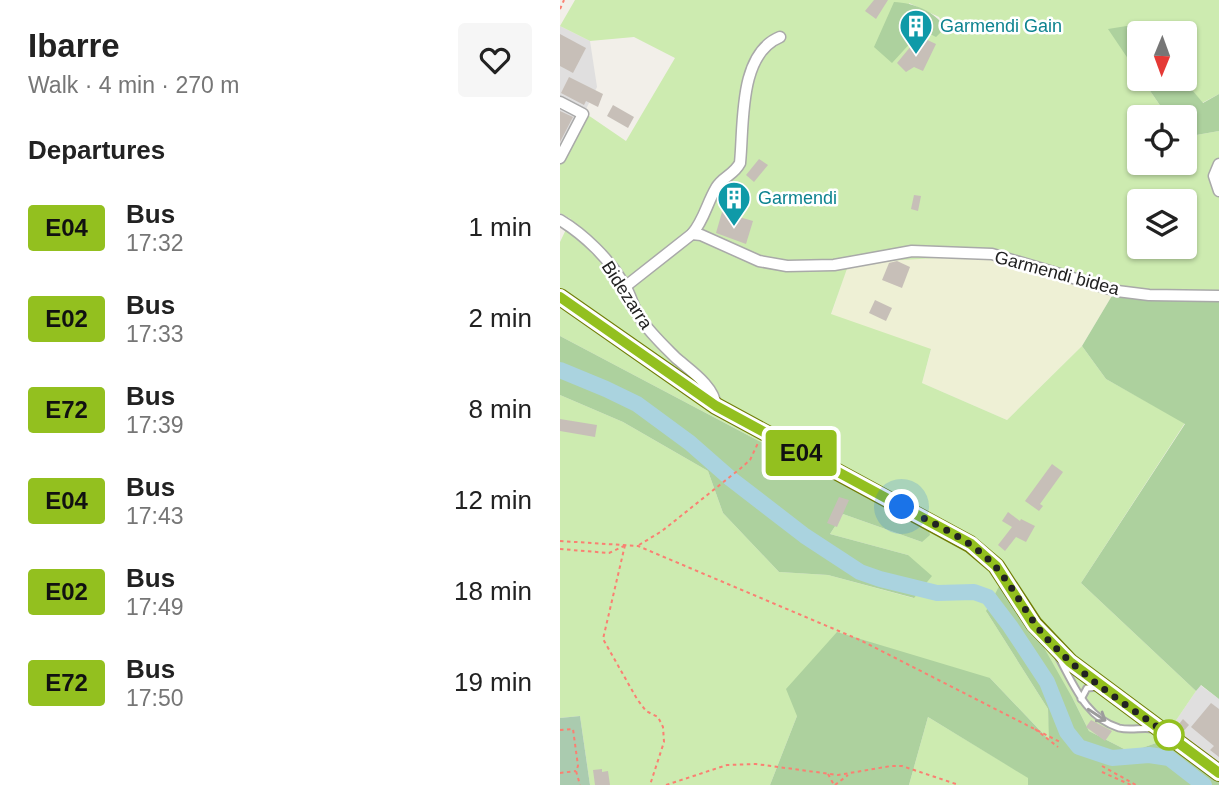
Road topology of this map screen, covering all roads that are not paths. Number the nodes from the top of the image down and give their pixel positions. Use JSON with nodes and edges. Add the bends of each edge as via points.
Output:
{"nodes":[{"id":1,"x":780,"y":37,"type":"dead end"},
{"id":2,"x":560,"y":102,"type":"edge"},
{"id":3,"x":560,"y":158,"type":"edge"},
{"id":4,"x":1219,"y":164,"type":"edge"},
{"id":5,"x":1219,"y":191,"type":"edge"},
{"id":6,"x":560,"y":220,"type":"edge"},
{"id":7,"x":692,"y":234,"type":"junction"},
{"id":8,"x":626,"y":286,"type":"junction"},
{"id":9,"x":1219,"y":296,"type":"edge"},
{"id":10,"x":560,"y":297,"type":"edge"},
{"id":11,"x":716,"y":406,"type":"junction"},
{"id":12,"x":1050,"y":643,"type":"junction"},
{"id":13,"x":1102,"y":687,"type":"junction"},
{"id":14,"x":1081,"y":699,"type":"junction"},
{"id":15,"x":1145,"y":718,"type":"junction"},
{"id":16,"x":1132,"y":730,"type":"junction"},
{"id":17,"x":1164,"y":732,"type":"junction"},
{"id":18,"x":1219,"y":773,"type":"edge"}],
"edges":[{"from":1,"to":7,"type":"street","via":[[765,45],[757,57],[745,96],[736,172],[718,184]]},
{"from":2,"to":3,"type":"street","via":[[583,114]]},
{"from":4,"to":5,"type":"street","via":[[1214,176]]},
{"from":6,"to":8,"type":"street","name":"Bidezarra","via":[[597,251]]},
{"from":7,"to":8,"type":"street"},
{"from":7,"to":9,"type":"street","name":"Garmendi bidea","via":[[760,261],[787,266],[834,265],[912,251],[992,254],[1117,290]]},
{"from":8,"to":11,"type":"street","name":"Bidezarra","via":[[652,334],[706,385]]},
{"from":10,"to":11,"type":"street"},
{"from":11,"to":12,"type":"street","via":[[971,544],[996,566]]},
{"from":12,"to":13,"type":"street"},
{"from":12,"to":14,"type":"lane"},
{"from":13,"to":14,"type":"lane","via":[[1087,688]]},
{"from":13,"to":15,"type":"street"},
{"from":14,"to":16,"type":"lane","one_way":true,"via":[[1088,710]]},
{"from":15,"to":16,"type":"lane"},
{"from":15,"to":17,"type":"street"},
{"from":16,"to":17,"type":"lane"},
{"from":17,"to":18,"type":"street"}]}
